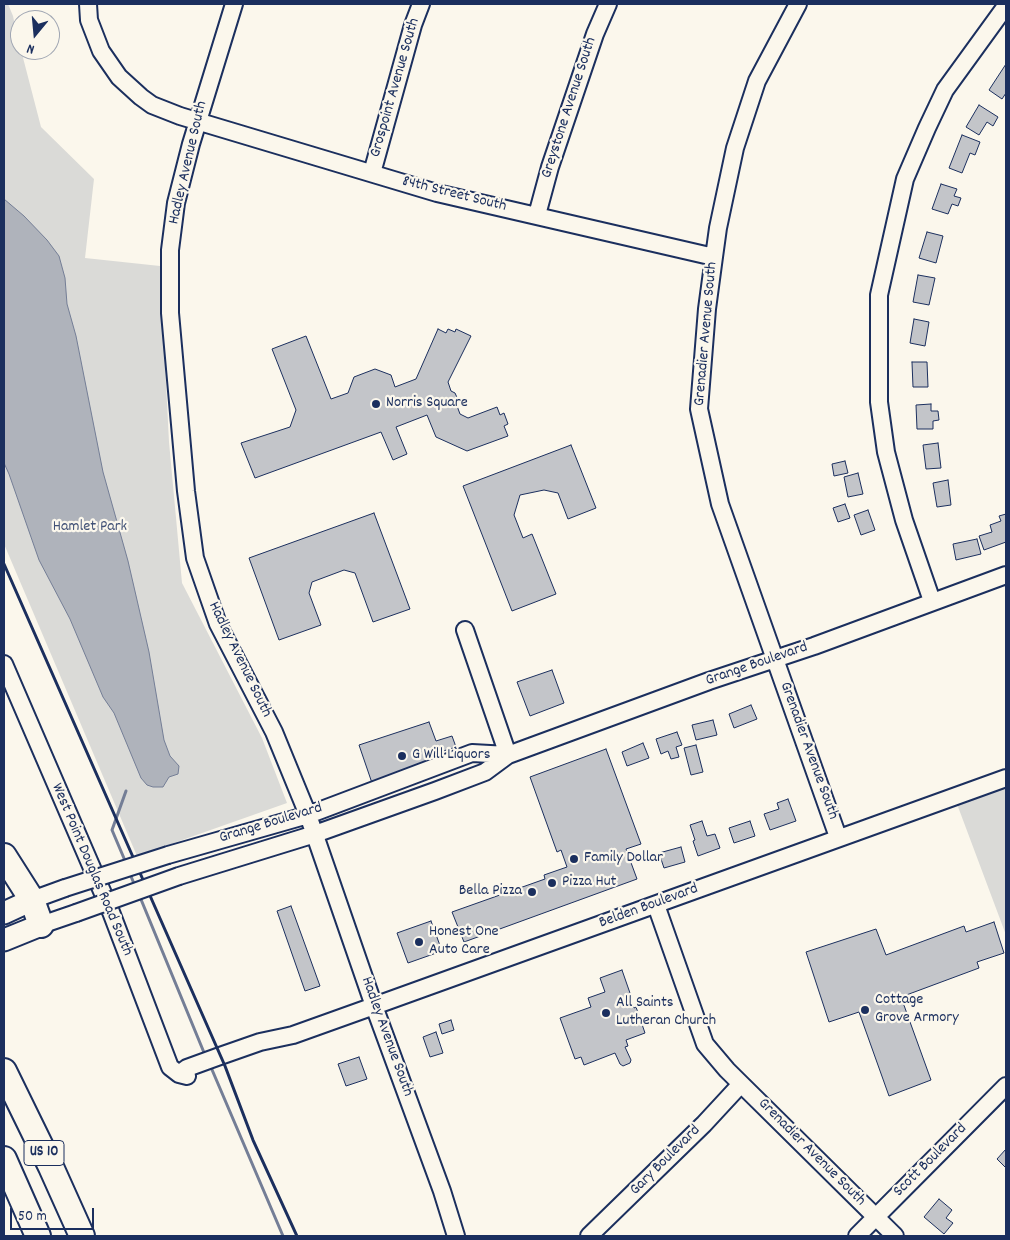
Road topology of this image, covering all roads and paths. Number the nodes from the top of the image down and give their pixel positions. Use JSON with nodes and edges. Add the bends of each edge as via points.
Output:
{"nodes":[{"id":1,"x":88,"y":4,"type":"edge"},
{"id":2,"x":234,"y":4,"type":"edge"},
{"id":3,"x":421,"y":4,"type":"edge"},
{"id":4,"x":608,"y":4,"type":"edge"},
{"id":5,"x":798,"y":4,"type":"edge"},
{"id":6,"x":1006,"y":6,"type":"edge"},
{"id":7,"x":197,"y":121,"type":"junction"},
{"id":8,"x":372,"y":173,"type":"junction"},
{"id":9,"x":536,"y":214,"type":"junction"},
{"id":10,"x":714,"y":257,"type":"junction"},
{"id":11,"x":1006,"y":575,"type":"edge"},
{"id":12,"x":932,"y":601,"type":"junction"},
{"id":13,"x":465,"y":630,"type":"dead end"},
{"id":14,"x":775,"y":659,"type":"junction"},
{"id":15,"x":4,"y":664,"type":"edge"},
{"id":16,"x":508,"y":755,"type":"junction"},
{"id":17,"x":1006,"y":778,"type":"edge"},
{"id":18,"x":308,"y":815,"type":"junction"},
{"id":19,"x":315,"y":834,"type":"junction"},
{"id":20,"x":838,"y":837,"type":"junction"},
{"id":21,"x":4,"y":856,"type":"edge"},
{"id":22,"x":32,"y":900,"type":"junction"},
{"id":23,"x":656,"y":905,"type":"junction"},
{"id":24,"x":4,"y":913,"type":"edge"},
{"id":25,"x":41,"y":924,"type":"junction"},
{"id":26,"x":6,"y":939,"type":"edge"},
{"id":27,"x":374,"y":1006,"type":"junction"},
{"id":28,"x":4,"y":1070,"type":"edge"},
{"id":29,"x":179,"y":1074,"type":"joint"},
{"id":30,"x":741,"y":1084,"type":"junction"},
{"id":31,"x":1004,"y":1092,"type":"edge"},
{"id":32,"x":4,"y":1159,"type":"edge"},
{"id":33,"x":876,"y":1217,"type":"junction"},
{"id":34,"x":38,"y":1236,"type":"edge"},
{"id":35,"x":82,"y":1236,"type":"edge"},
{"id":36,"x":456,"y":1236,"type":"edge"},
{"id":37,"x":590,"y":1236,"type":"edge"},
{"id":38,"x":857,"y":1236,"type":"edge"},
{"id":39,"x":895,"y":1236,"type":"edge"}],
"edges":[{"from":1,"to":7,"type":"street","name":"84th Street South","via":[[89,20],[101,51],[120,77],[152,105]]},
{"from":2,"to":7,"type":"street","name":"Hadley Avenue South"},
{"from":3,"to":8,"type":"street","name":"Grospoint Avenue South"},
{"from":4,"to":9,"type":"street","name":"Greystone Avenue South"},
{"from":5,"to":10,"type":"street","name":"Grenadier Avenue South","via":[[757,82],[735,148]]},
{"from":6,"to":12,"type":"street","via":[[945,90],[927,128],[905,179],[879,295],[878,394],[886,452],[904,520]]},
{"from":7,"to":8,"type":"street","name":"84th Street South"},
{"from":7,"to":18,"type":"street","name":"Hadley Avenue South","via":[[176,203],[169,292],[195,558],[218,624],[274,732]]},
{"from":8,"to":9,"type":"street","name":"84th Street South","via":[[437,192]]},
{"from":9,"to":10,"type":"street","name":"84th Street South"},
{"from":10,"to":14,"type":"street","name":"Grenadier Avenue South","via":[[699,409],[720,504]]},
{"from":11,"to":12,"type":"street","name":"Grange Boulevard"},
{"from":12,"to":14,"type":"street","name":"Grange Boulevard"},
{"from":13,"to":16,"type":"street"},
{"from":14,"to":16,"type":"street","name":"Grange Boulevard"},
{"from":14,"to":20,"type":"street","name":"Grenadier Avenue South"},
{"from":15,"to":29,"type":"street","name":"West Point Douglas Road South","via":[[111,912],[170,1067]]},
{"from":16,"to":18,"type":"street","name":"Grange Boulevard","via":[[472,752]]},
{"from":16,"to":19,"type":"street","name":"Grange Boulevard","via":[[484,772]]},
{"from":17,"to":20,"type":"street","name":"Belden Boulevard"},
{"from":18,"to":19,"type":"street","name":"Hadley Avenue South"},
{"from":18,"to":22,"type":"street","name":"Grange Boulevard","bridge":true,"via":[[168,855]]},
{"from":19,"to":25,"type":"street","name":"Grange Boulevard","bridge":true,"via":[[179,876]]},
{"from":19,"to":27,"type":"street","name":"Hadley Avenue South"},
{"from":20,"to":23,"type":"street","name":"Belden Boulevard"},
{"from":21,"to":22,"type":"highway"},
{"from":22,"to":24,"type":"main road"},
{"from":22,"to":25,"type":"highway"},
{"from":23,"to":27,"type":"street","name":"Belden Boulevard"},
{"from":23,"to":30,"type":"street","name":"Grenadier Avenue South","via":[[706,1044]]},
{"from":25,"to":26,"type":"main road"},
{"from":27,"to":29,"type":"street","name":"Belden Boulevard","via":[[292,1035],[264,1052],[192,1078]]},
{"from":27,"to":36,"type":"street","name":"Hadley Avenue South"},
{"from":28,"to":35,"type":"highway","number":"US 10"},
{"from":30,"to":33,"type":"street","name":"Grenadier Avenue South"},
{"from":30,"to":37,"type":"street","name":"Gary Boulevard"},
{"from":31,"to":33,"type":"street","name":"Scott Boulevard"},
{"from":32,"to":34,"type":"highway","number":"US 10"},
{"from":33,"to":38,"type":"street","name":"Scott Boulevard"},
{"from":33,"to":39,"type":"street","name":"Grenadier Avenue South"}]}
